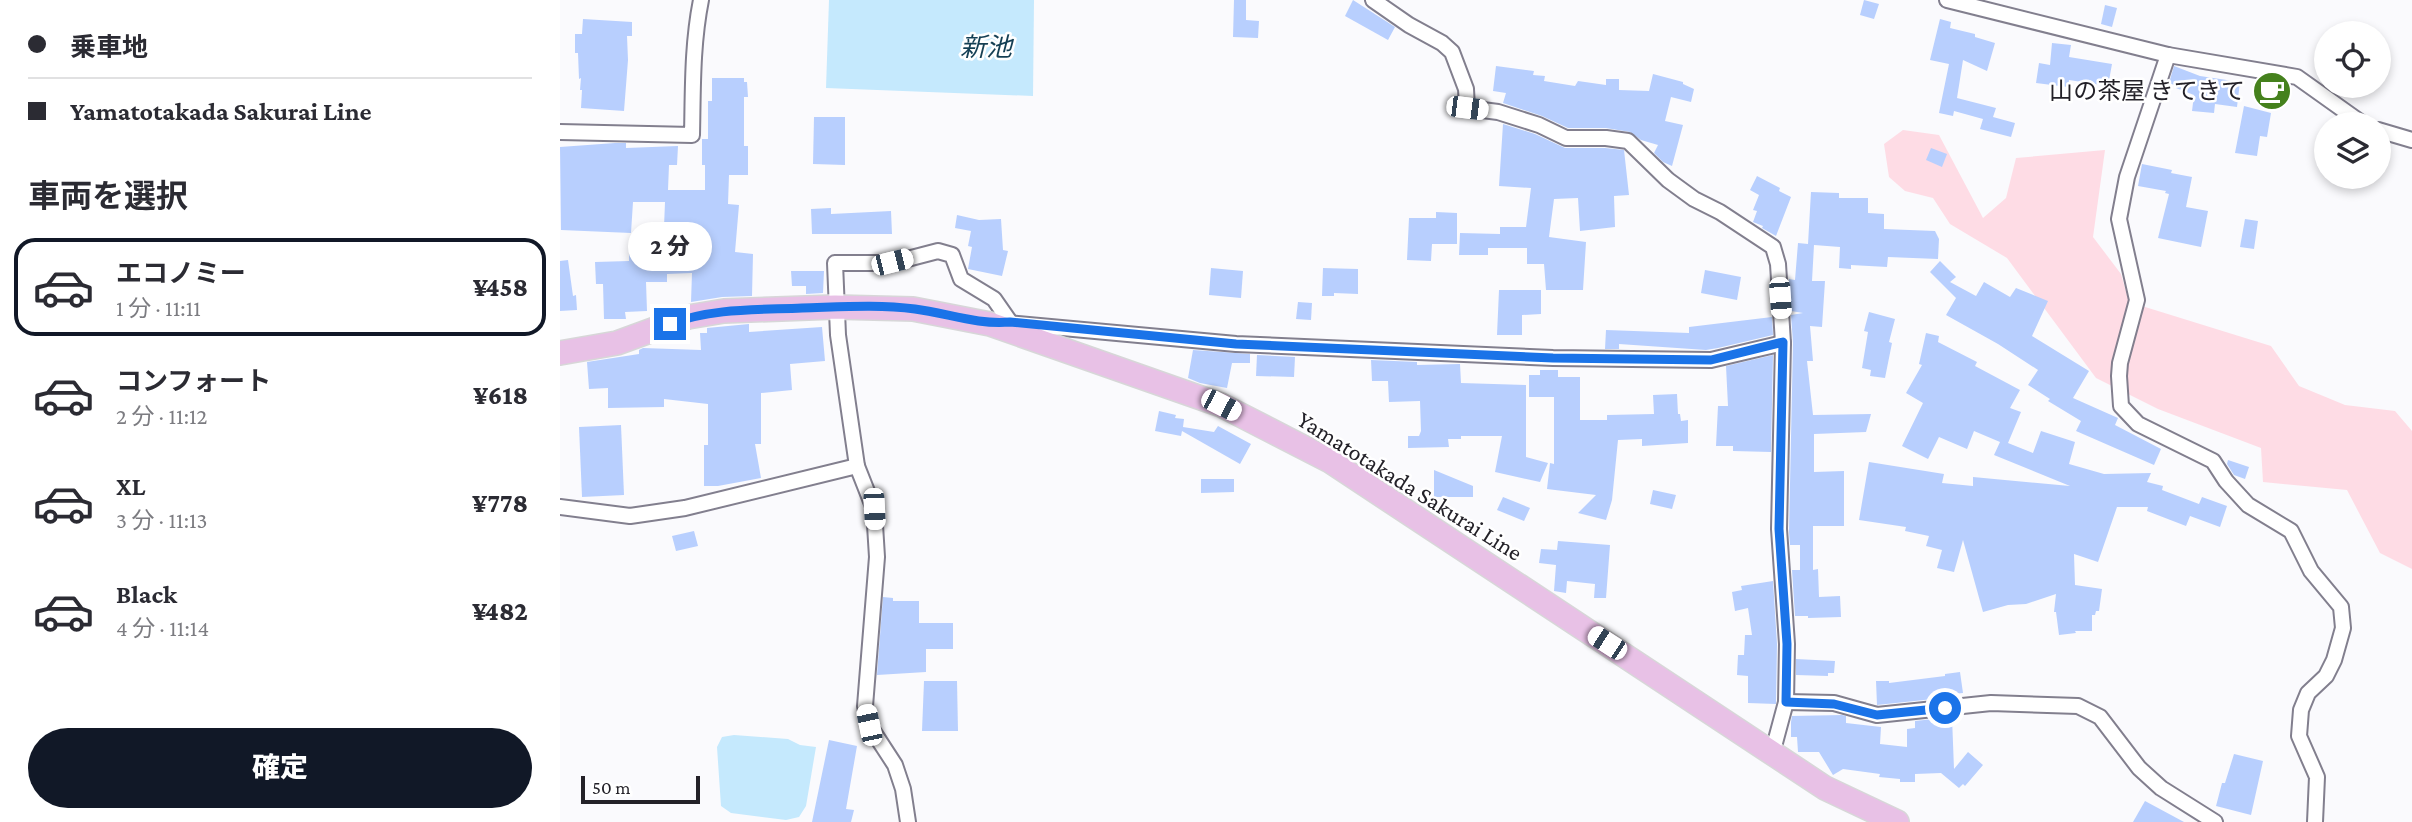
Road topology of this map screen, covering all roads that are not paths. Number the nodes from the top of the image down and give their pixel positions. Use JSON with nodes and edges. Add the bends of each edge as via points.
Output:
{"nodes":[{"id":1,"x":701,"y":0,"type":"edge"},
{"id":2,"x":1373,"y":0,"type":"edge"},
{"id":3,"x":1947,"y":0,"type":"edge"},
{"id":4,"x":2168,"y":55,"type":"junction"},
{"id":5,"x":2345,"y":112,"type":"edge"},
{"id":6,"x":560,"y":132,"type":"edge"},
{"id":7,"x":2391,"y":134,"type":"edge"},
{"id":8,"x":2412,"y":140,"type":"edge"},
{"id":9,"x":835,"y":307,"type":"junction"},
{"id":10,"x":1000,"y":323,"type":"junction"},
{"id":11,"x":1783,"y":342,"type":"junction"},
{"id":12,"x":560,"y":353,"type":"edge"},
{"id":13,"x":857,"y":466,"type":"junction"},
{"id":14,"x":560,"y":507,"type":"edge"},
{"id":15,"x":1786,"y":702,"type":"junction"},
{"id":16,"x":1772,"y":754,"type":"junction"},
{"id":17,"x":908,"y":822,"type":"edge"},
{"id":18,"x":1897,"y":822,"type":"edge"},
{"id":19,"x":2215,"y":822,"type":"edge"},
{"id":20,"x":2315,"y":822,"type":"edge"}],
"edges":[{"from":1,"to":6,"type":"street","via":[[692,135]]},
{"from":2,"to":11,"type":"street","via":[[1452,52],[1466,89],[1467,108],[1499,112],[1566,138],[1628,141],[1668,180],[1773,247]]},
{"from":3,"to":4,"type":"street"},
{"from":4,"to":5,"type":"street","via":[[2297,77]]},
{"from":4,"to":20,"type":"street","via":[[2127,177],[2119,219],[2137,300],[2120,363],[2121,406],[2138,424],[2213,461],[2249,505],[2291,531],[2311,570],[2341,607],[2343,628],[2334,660],[2326,676],[2308,693],[2301,710],[2299,736],[2317,776]]},
{"from":7,"to":8,"type":"street"},
{"from":9,"to":10,"type":"main road","name":"Yamatotakada Sakurai Line","via":[[914,309]]},
{"from":9,"to":10,"type":"street","via":[[835,263],[892,262],[938,251],[952,255],[961,279],[994,299]]},
{"from":9,"to":12,"type":"main road","name":"Yamatotakada Sakurai Line","via":[[724,311],[688,317],[617,343]]},
{"from":9,"to":13,"type":"street"},
{"from":10,"to":11,"type":"street","via":[[1236,344],[1553,358],[1711,360]]},
{"from":10,"to":16,"type":"main road","name":"Yamatotakada Sakurai Line","via":[[1221,405],[1330,461]]},
{"from":11,"to":15,"type":"street","via":[[1779,529]]},
{"from":13,"to":14,"type":"street","via":[[685,508],[630,516]]},
{"from":13,"to":17,"type":"street","via":[[874,509],[877,557],[865,706],[869,725],[895,765]]},
{"from":15,"to":16,"type":"street"},
{"from":15,"to":19,"type":"street","via":[[1834,704],[1877,715],[1991,704],[2078,706],[2100,718],[2161,788]]},
{"from":16,"to":18,"type":"main road","name":"Yamatotakada Sakurai Line","via":[[1825,789]]}]}
